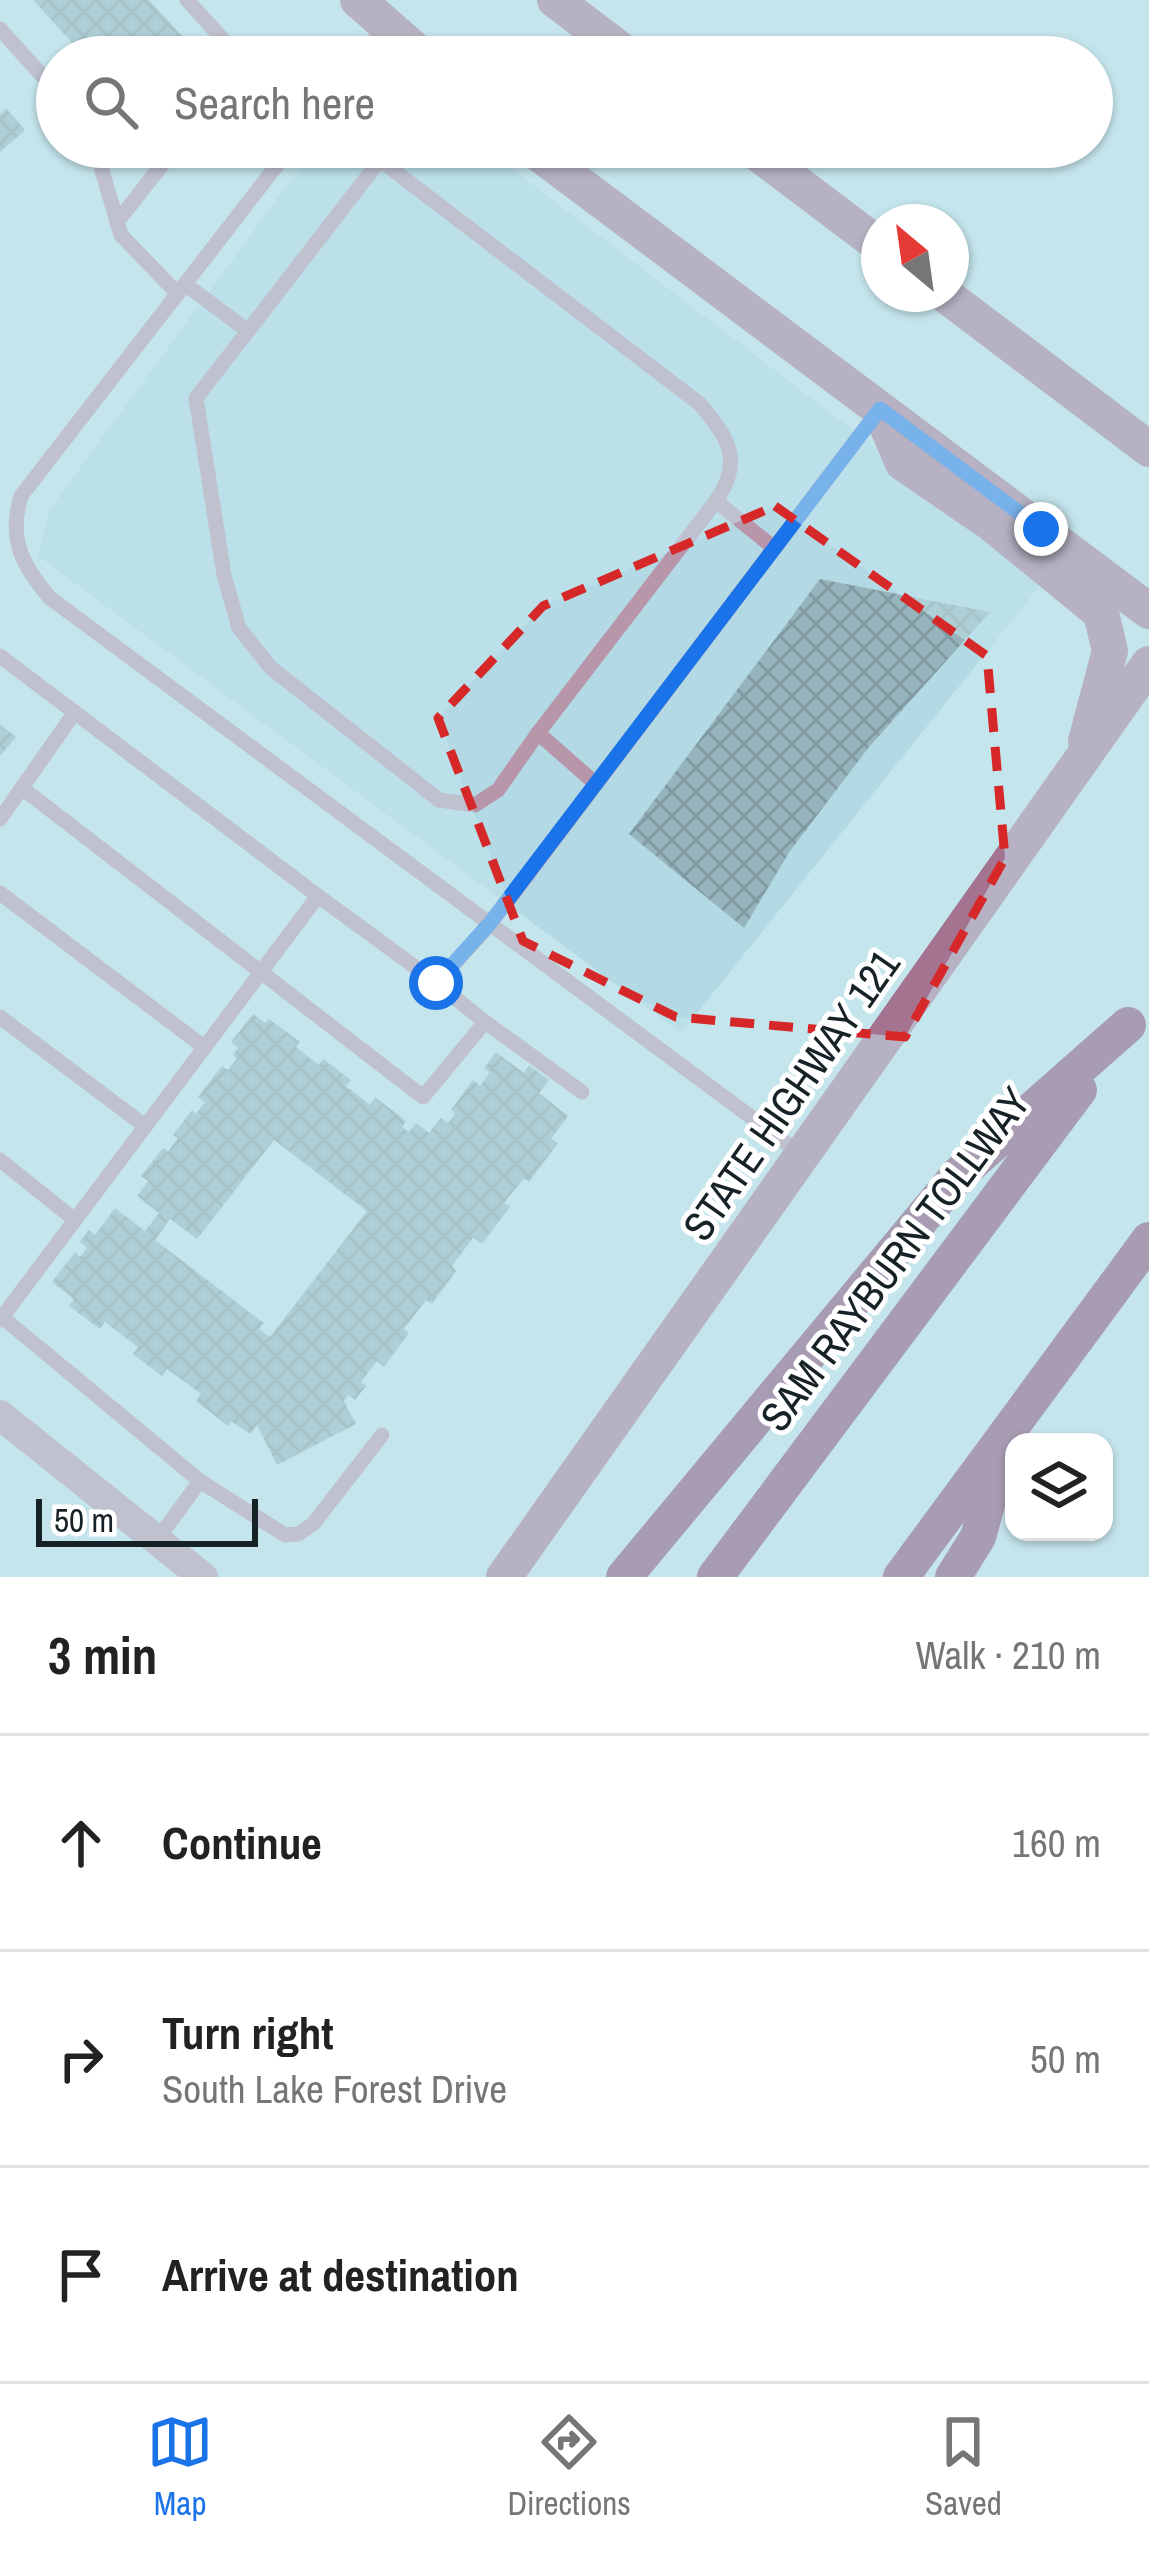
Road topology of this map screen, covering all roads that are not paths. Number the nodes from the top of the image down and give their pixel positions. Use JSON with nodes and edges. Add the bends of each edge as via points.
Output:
{"nodes":[{"id":1,"x":187,"y":0,"type":"edge"},
{"id":2,"x":358,"y":0,"type":"edge"},
{"id":3,"x":555,"y":0,"type":"edge"},
{"id":4,"x":386,"y":25,"type":"junction"},
{"id":5,"x":0,"y":29,"type":"edge"},
{"id":6,"x":220,"y":36,"type":"edge"},
{"id":7,"x":377,"y":36,"type":"edge"},
{"id":8,"x":399,"y":36,"type":"edge"},
{"id":9,"x":602,"y":36,"type":"edge"},
{"id":10,"x":36,"y":69,"type":"edge"},
{"id":11,"x":101,"y":168,"type":"edge"},
{"id":12,"x":159,"y":168,"type":"edge"},
{"id":13,"x":275,"y":168,"type":"edge"},
{"id":14,"x":374,"y":168,"type":"edge"},
{"id":15,"x":390,"y":168,"type":"edge"},
{"id":16,"x":558,"y":168,"type":"edge"},
{"id":17,"x":777,"y":168,"type":"edge"},
{"id":18,"x":117,"y":222,"type":"junction"},
{"id":19,"x":861,"y":231,"type":"edge"},
{"id":20,"x":182,"y":289,"type":"junction"},
{"id":21,"x":968,"y":312,"type":"edge"},
{"id":22,"x":248,"y":331,"type":"junction"},
{"id":23,"x":880,"y":409,"type":"junction"},
{"id":24,"x":1149,"y":448,"type":"edge"},
{"id":25,"x":716,"y":501,"type":"junction"},
{"id":26,"x":774,"y":548,"type":"junction"},
{"id":27,"x":1149,"y":611,"type":"edge"},
{"id":28,"x":0,"y":656,"type":"edge"},
{"id":29,"x":1149,"y":664,"type":"edge"},
{"id":30,"x":76,"y":712,"type":"junction"},
{"id":31,"x":1149,"y":712,"type":"edge"},
{"id":32,"x":538,"y":733,"type":"junction"},
{"id":33,"x":1101,"y":735,"type":"junction"},
{"id":34,"x":1079,"y":767,"type":"junction"},
{"id":35,"x":596,"y":784,"type":"junction"},
{"id":36,"x":22,"y":788,"type":"junction"},
{"id":37,"x":0,"y":819,"type":"edge"},
{"id":38,"x":0,"y":893,"type":"edge"},
{"id":39,"x":318,"y":896,"type":"junction"},
{"id":40,"x":490,"y":923,"type":"junction"},
{"id":41,"x":262,"y":971,"type":"junction"},
{"id":42,"x":436,"y":983,"type":"junction"},
{"id":43,"x":1138,"y":1011,"type":"edge"},
{"id":44,"x":0,"y":1017,"type":"edge"},
{"id":45,"x":485,"y":1022,"type":"junction"},
{"id":46,"x":204,"y":1047,"type":"junction"},
{"id":47,"x":582,"y":1092,"type":"dead end"},
{"id":48,"x":145,"y":1126,"type":"junction"},
{"id":49,"x":803,"y":1156,"type":"junction"},
{"id":50,"x":0,"y":1160,"type":"edge"},
{"id":51,"x":75,"y":1220,"type":"junction"},
{"id":52,"x":1149,"y":1240,"type":"edge"},
{"id":53,"x":1,"y":1319,"type":"edge"},
{"id":54,"x":0,"y":1415,"type":"edge"},
{"id":55,"x":1007,"y":1433,"type":"edge"},
{"id":56,"x":382,"y":1435,"type":"dead end"},
{"id":57,"x":1005,"y":1436,"type":"edge"},
{"id":58,"x":1005,"y":1440,"type":"edge"},
{"id":59,"x":200,"y":1481,"type":"junction"},
{"id":60,"x":157,"y":1540,"type":"junction"},
{"id":61,"x":203,"y":1577,"type":"edge"},
{"id":62,"x":504,"y":1577,"type":"edge"},
{"id":63,"x":624,"y":1577,"type":"edge"},
{"id":64,"x":715,"y":1577,"type":"edge"},
{"id":65,"x":901,"y":1577,"type":"edge"},
{"id":66,"x":953,"y":1577,"type":"edge"}],
"edges":[{"from":1,"to":6,"type":"lane"},
{"from":2,"to":4,"type":"main road"},
{"from":3,"to":9,"type":"main road"},
{"from":4,"to":7,"type":"lane"},
{"from":4,"to":8,"type":"main road"},
{"from":5,"to":10,"type":"lane"},
{"from":11,"to":18,"type":"lane"},
{"from":12,"to":18,"type":"lane"},
{"from":13,"to":20,"type":"lane"},
{"from":14,"to":22,"type":"lane"},
{"from":15,"to":25,"type":"lane","via":[[700,404],[731,450],[730,481]]},
{"from":16,"to":23,"type":"main road"},
{"from":17,"to":19,"type":"main road"},
{"from":18,"to":20,"type":"lane","via":[[121,236]]},
{"from":20,"to":22,"type":"lane"},
{"from":20,"to":40,"type":"lane","via":[[21,496],[14,538],[25,568],[50,598]]},
{"from":21,"to":24,"type":"main road"},
{"from":22,"to":32,"type":"lane","via":[[196,398],[239,628],[271,668],[439,800],[475,806],[498,790]]},
{"from":23,"to":26,"type":"lane"},
{"from":23,"to":27,"type":"main road"},
{"from":23,"to":34,"type":"main road","via":[[903,463],[1101,613],[1110,651]]},
{"from":25,"to":26,"type":"lane"},
{"from":25,"to":32,"type":"lane"},
{"from":26,"to":35,"type":"lane"},
{"from":28,"to":30,"type":"lane"},
{"from":29,"to":33,"type":"main road","name":"STATE HIGHWAY 121"},
{"from":30,"to":36,"type":"lane"},
{"from":30,"to":39,"type":"lane"},
{"from":31,"to":33,"type":"main road"},
{"from":32,"to":35,"type":"lane"},
{"from":33,"to":34,"type":"main road","name":"STATE HIGHWAY 121"},
{"from":34,"to":49,"type":"main road","name":"STATE HIGHWAY 121"},
{"from":35,"to":40,"type":"lane"},
{"from":36,"to":37,"type":"lane"},
{"from":36,"to":41,"type":"lane"},
{"from":38,"to":46,"type":"lane"},
{"from":39,"to":41,"type":"lane"},
{"from":39,"to":42,"type":"lane"},
{"from":40,"to":42,"type":"lane"},
{"from":40,"to":49,"type":"lane"},
{"from":41,"to":45,"type":"lane","via":[[423,1097]]},
{"from":41,"to":46,"type":"lane"},
{"from":42,"to":45,"type":"lane"},
{"from":43,"to":63,"type":"highway","via":[[958,1175]]},
{"from":43,"to":64,"type":"highway","name":"SAM RAYBURN TOLLWAY"},
{"from":44,"to":48,"type":"lane"},
{"from":45,"to":47,"type":"lane"},
{"from":46,"to":48,"type":"lane"},
{"from":48,"to":51,"type":"lane"},
{"from":49,"to":62,"type":"main road","name":"STATE HIGHWAY 121"},
{"from":50,"to":51,"type":"lane"},
{"from":51,"to":53,"type":"lane"},
{"from":52,"to":55,"type":"highway"},
{"from":53,"to":59,"type":"lane"},
{"from":54,"to":60,"type":"street"},
{"from":56,"to":59,"type":"lane","via":[[298,1534],[285,1535]]},
{"from":57,"to":65,"type":"highway"},
{"from":58,"to":66,"type":"highway","via":[[978,1537]]},
{"from":59,"to":60,"type":"lane"},
{"from":60,"to":61,"type":"street"}]}
